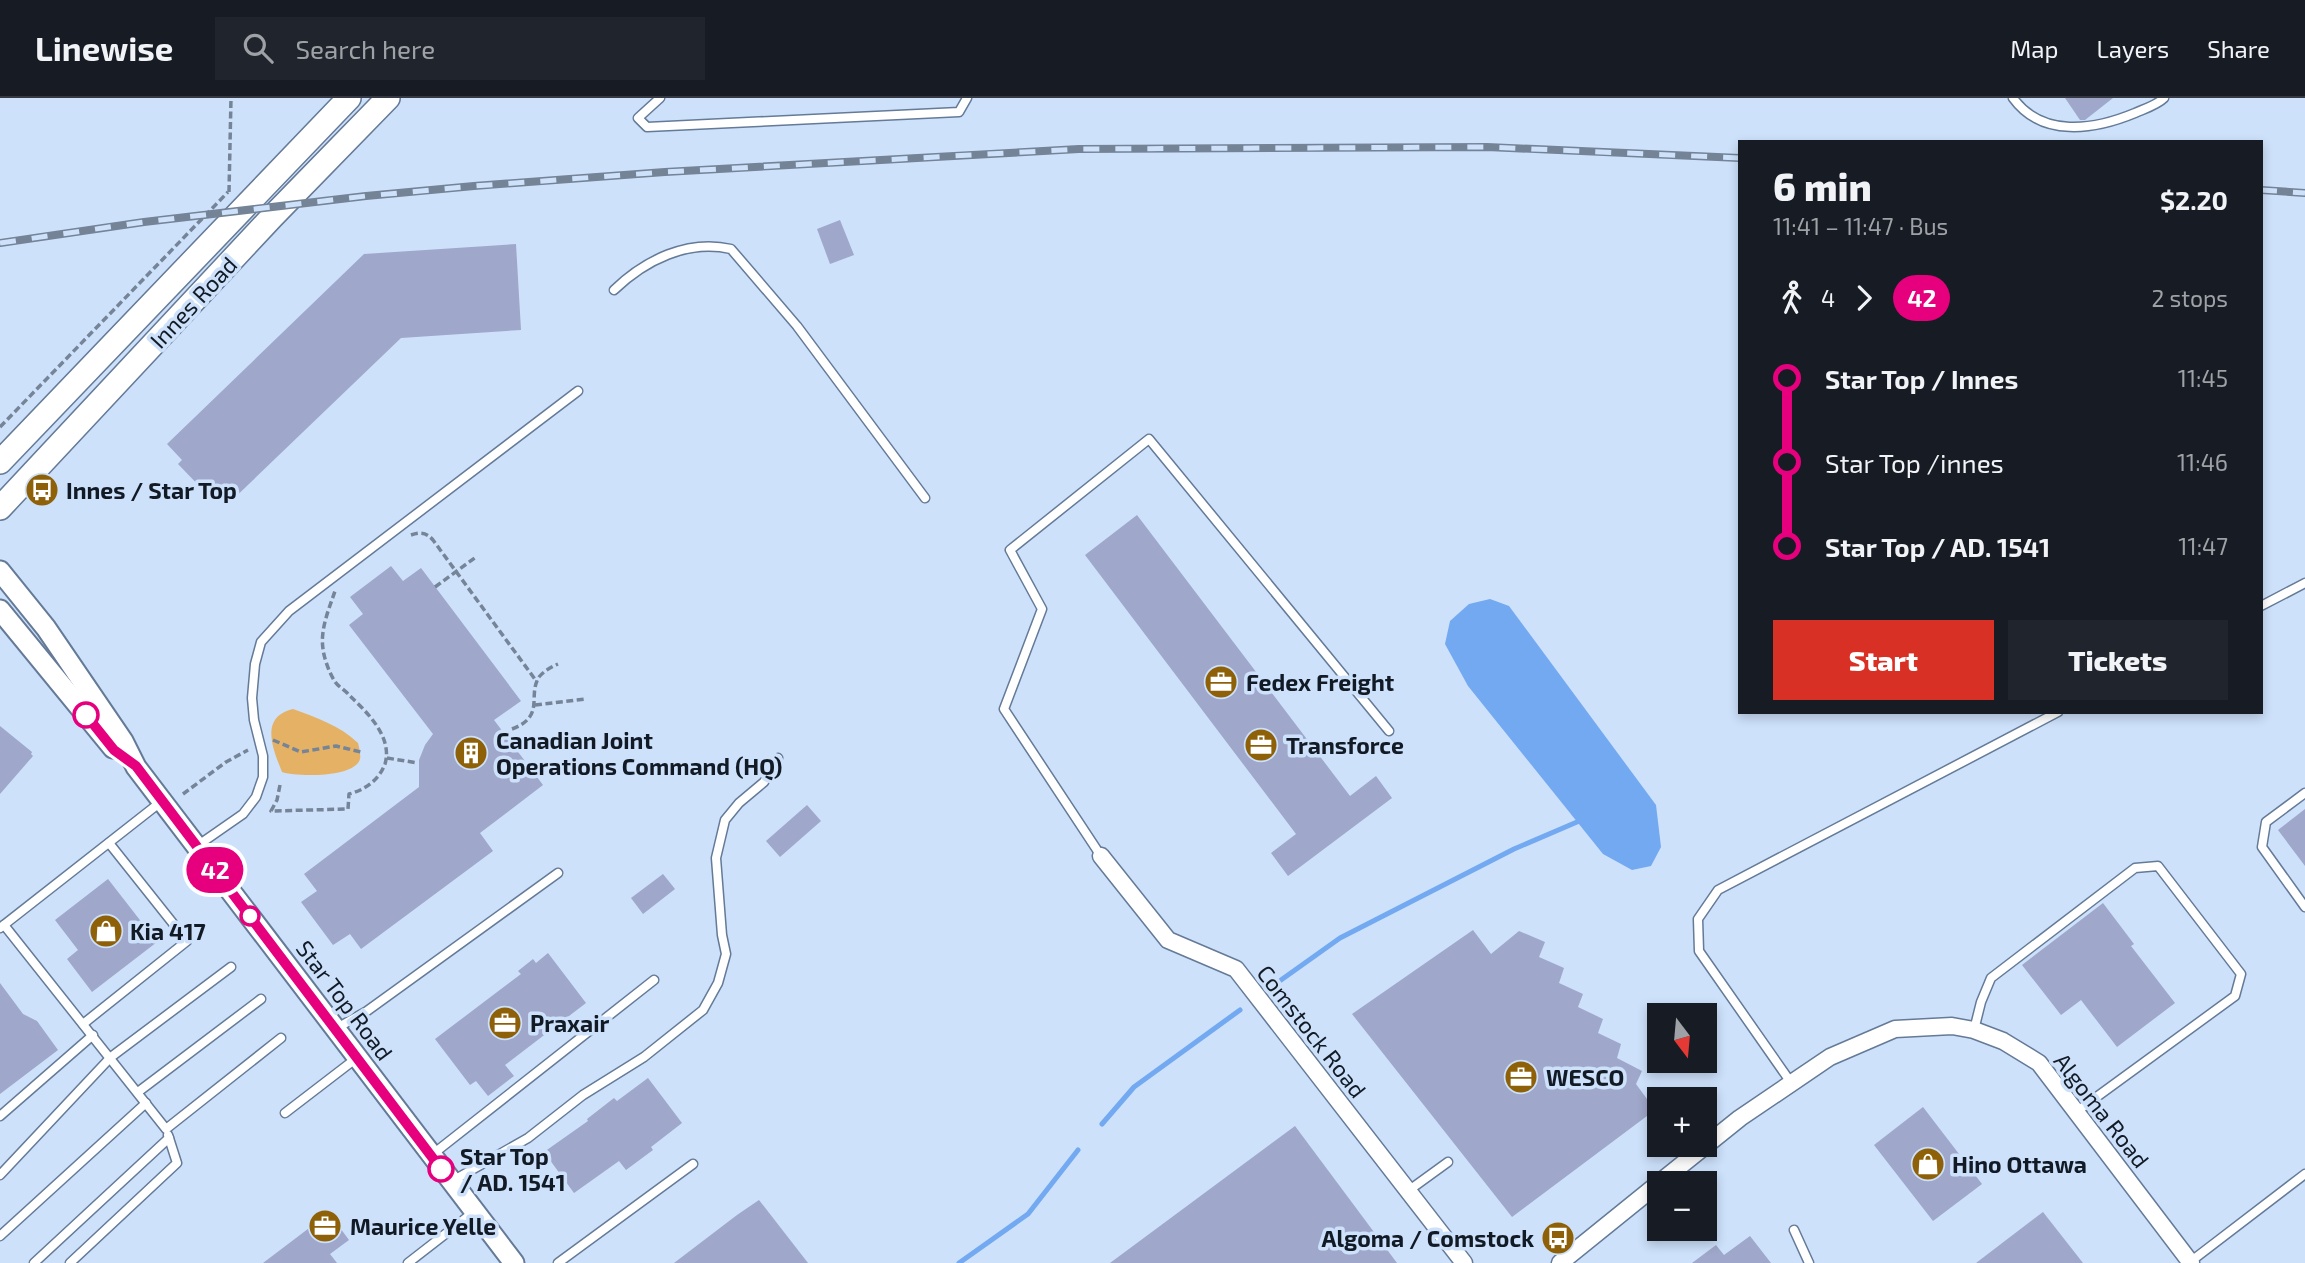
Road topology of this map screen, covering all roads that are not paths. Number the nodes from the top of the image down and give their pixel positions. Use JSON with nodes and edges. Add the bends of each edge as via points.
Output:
{"nodes":[{"id":1,"x":349,"y":98,"type":"edge"},
{"id":2,"x":388,"y":98,"type":"edge"},
{"id":3,"x":660,"y":98,"type":"edge"},
{"id":4,"x":967,"y":98,"type":"edge"},
{"id":5,"x":2012,"y":98,"type":"edge"},
{"id":6,"x":2164,"y":98,"type":"edge"},
{"id":7,"x":614,"y":290,"type":"dead end"},
{"id":8,"x":578,"y":391,"type":"dead end"},
{"id":9,"x":0,"y":462,"type":"edge"},
{"id":10,"x":925,"y":498,"type":"dead end"},
{"id":11,"x":0,"y":508,"type":"edge"},
{"id":12,"x":0,"y":571,"type":"edge"},
{"id":13,"x":2305,"y":583,"type":"edge"},
{"id":14,"x":2263,"y":605,"type":"edge"},
{"id":15,"x":0,"y":610,"type":"edge"},
{"id":16,"x":2054,"y":714,"type":"edge"},
{"id":17,"x":1389,"y":731,"type":"dead end"},
{"id":18,"x":778,"y":758,"type":"dead end"},
{"id":19,"x":136,"y":766,"type":"junction"},
{"id":20,"x":2305,"y":793,"type":"edge"},
{"id":21,"x":162,"y":801,"type":"junction"},
{"id":22,"x":109,"y":843,"type":"junction"},
{"id":23,"x":197,"y":846,"type":"junction"},
{"id":24,"x":1101,"y":856,"type":"joint"},
{"id":25,"x":558,"y":873,"type":"dead end"},
{"id":26,"x":2305,"y":906,"type":"edge"},
{"id":27,"x":2,"y":927,"type":"edge"},
{"id":28,"x":231,"y":967,"type":"dead end"},
{"id":29,"x":654,"y":980,"type":"dead end"},
{"id":30,"x":261,"y":999,"type":"dead end"},
{"id":31,"x":83,"y":1024,"type":"junction"},
{"id":32,"x":336,"y":1029,"type":"junction"},
{"id":33,"x":1974,"y":1030,"type":"junction"},
{"id":34,"x":93,"y":1035,"type":"junction"},
{"id":35,"x":281,"y":1038,"type":"dead end"},
{"id":36,"x":111,"y":1057,"type":"junction"},
{"id":37,"x":358,"y":1057,"type":"junction"},
{"id":38,"x":1791,"y":1084,"type":"junction"},
{"id":39,"x":138,"y":1092,"type":"junction"},
{"id":40,"x":146,"y":1103,"type":"junction"},
{"id":41,"x":2076,"y":1112,"type":"junction"},
{"id":42,"x":285,"y":1113,"type":"dead end"},
{"id":43,"x":0,"y":1116,"type":"edge"},
{"id":44,"x":167,"y":1133,"type":"junction"},
{"id":45,"x":431,"y":1156,"type":"junction"},
{"id":46,"x":1448,"y":1162,"type":"dead end"},
{"id":47,"x":693,"y":1164,"type":"dead end"},
{"id":48,"x":1674,"y":1171,"type":"edge"},
{"id":49,"x":2305,"y":1174,"type":"edge"},
{"id":50,"x":0,"y":1175,"type":"edge"},
{"id":51,"x":451,"y":1182,"type":"junction"},
{"id":52,"x":1408,"y":1191,"type":"junction"},
{"id":53,"x":1647,"y":1193,"type":"edge"},
{"id":54,"x":475,"y":1211,"type":"junction"},
{"id":55,"x":1794,"y":1230,"type":"dead end"},
{"id":56,"x":0,"y":1236,"type":"edge"},
{"id":57,"x":34,"y":1263,"type":"edge"},
{"id":58,"x":70,"y":1263,"type":"edge"},
{"id":59,"x":408,"y":1263,"type":"edge"},
{"id":60,"x":514,"y":1263,"type":"edge"},
{"id":61,"x":558,"y":1263,"type":"edge"},
{"id":62,"x":1464,"y":1263,"type":"edge"},
{"id":63,"x":1560,"y":1263,"type":"edge"},
{"id":64,"x":1809,"y":1263,"type":"edge"},
{"id":65,"x":2190,"y":1263,"type":"edge"}],
"edges":[{"from":1,"to":9,"type":"main road","name":"Innes Road"},
{"from":2,"to":11,"type":"main road","name":"Innes Road"},
{"from":3,"to":4,"type":"lane","via":[[638,118],[647,127],[960,112]]},
{"from":5,"to":6,"type":"lane","via":[[2046,124],[2073,128],[2131,115]]},
{"from":7,"to":10,"type":"lane","via":[[657,258],[675,251],[717,245],[731,248],[797,326]]},
{"from":8,"to":23,"type":"lane","via":[[289,611],[261,642],[252,690],[263,756],[261,784],[243,814]]},
{"from":12,"to":19,"type":"street","name":"Star Top Road","via":[[46,628]]},
{"from":13,"to":14,"type":"lane"},
{"from":15,"to":19,"type":"street","name":"Star Top Road","via":[[114,750]]},
{"from":16,"to":38,"type":"lane","via":[[1718,890],[1698,919],[1699,951]]},
{"from":17,"to":24,"type":"lane","via":[[1149,439],[1010,550],[1042,610],[1004,709]]},
{"from":18,"to":51,"type":"lane","via":[[764,782],[725,820],[716,858],[726,954],[718,983],[703,1010],[528,1138]]},
{"from":19,"to":21,"type":"street","name":"Star Top Road"},
{"from":20,"to":26,"type":"lane","via":[[2266,822],[2262,847]]},
{"from":21,"to":22,"type":"lane"},
{"from":21,"to":23,"type":"street","name":"Star Top Road"},
{"from":22,"to":27,"type":"lane"},
{"from":22,"to":31,"type":"lane","via":[[187,941]]},
{"from":23,"to":32,"type":"street","name":"Star Top Road"},
{"from":24,"to":52,"type":"street","name":"Comstock Road","via":[[1168,940],[1236,968]]},
{"from":25,"to":32,"type":"lane"},
{"from":27,"to":31,"type":"lane"},
{"from":28,"to":36,"type":"lane"},
{"from":29,"to":45,"type":"lane"},
{"from":30,"to":39,"type":"lane"},
{"from":31,"to":34,"type":"lane"},
{"from":32,"to":37,"type":"street","name":"Star Top Road"},
{"from":33,"to":38,"type":"street","name":"Algoma Road","via":[[1952,1026],[1895,1029],[1830,1057]]},
{"from":33,"to":41,"type":"street","name":"Algoma Road","via":[[2039,1063]]},
{"from":33,"to":41,"type":"lane","via":[[1991,978],[2135,868],[2158,866],[2241,974],[2235,996]]},
{"from":34,"to":36,"type":"lane"},
{"from":34,"to":43,"type":"lane"},
{"from":35,"to":44,"type":"lane"},
{"from":36,"to":39,"type":"lane"},
{"from":36,"to":50,"type":"lane"},
{"from":37,"to":42,"type":"lane"},
{"from":37,"to":45,"type":"street","name":"Star Top Road"},
{"from":38,"to":48,"type":"street","name":"Algoma Road"},
{"from":39,"to":40,"type":"lane"},
{"from":40,"to":44,"type":"lane"},
{"from":40,"to":56,"type":"lane"},
{"from":41,"to":65,"type":"street","name":"Algoma Road"},
{"from":44,"to":57,"type":"lane"},
{"from":44,"to":58,"type":"lane","via":[[177,1163]]},
{"from":45,"to":51,"type":"street","name":"Star Top Road"},
{"from":46,"to":52,"type":"lane"},
{"from":47,"to":61,"type":"lane"},
{"from":49,"to":65,"type":"lane"},
{"from":51,"to":54,"type":"street","name":"Star Top Road"},
{"from":52,"to":62,"type":"street","name":"Comstock Road"},
{"from":53,"to":63,"type":"street","name":"Algoma Road"},
{"from":54,"to":59,"type":"lane"},
{"from":54,"to":60,"type":"street","name":"Star Top Road"},
{"from":55,"to":64,"type":"lane"}]}
